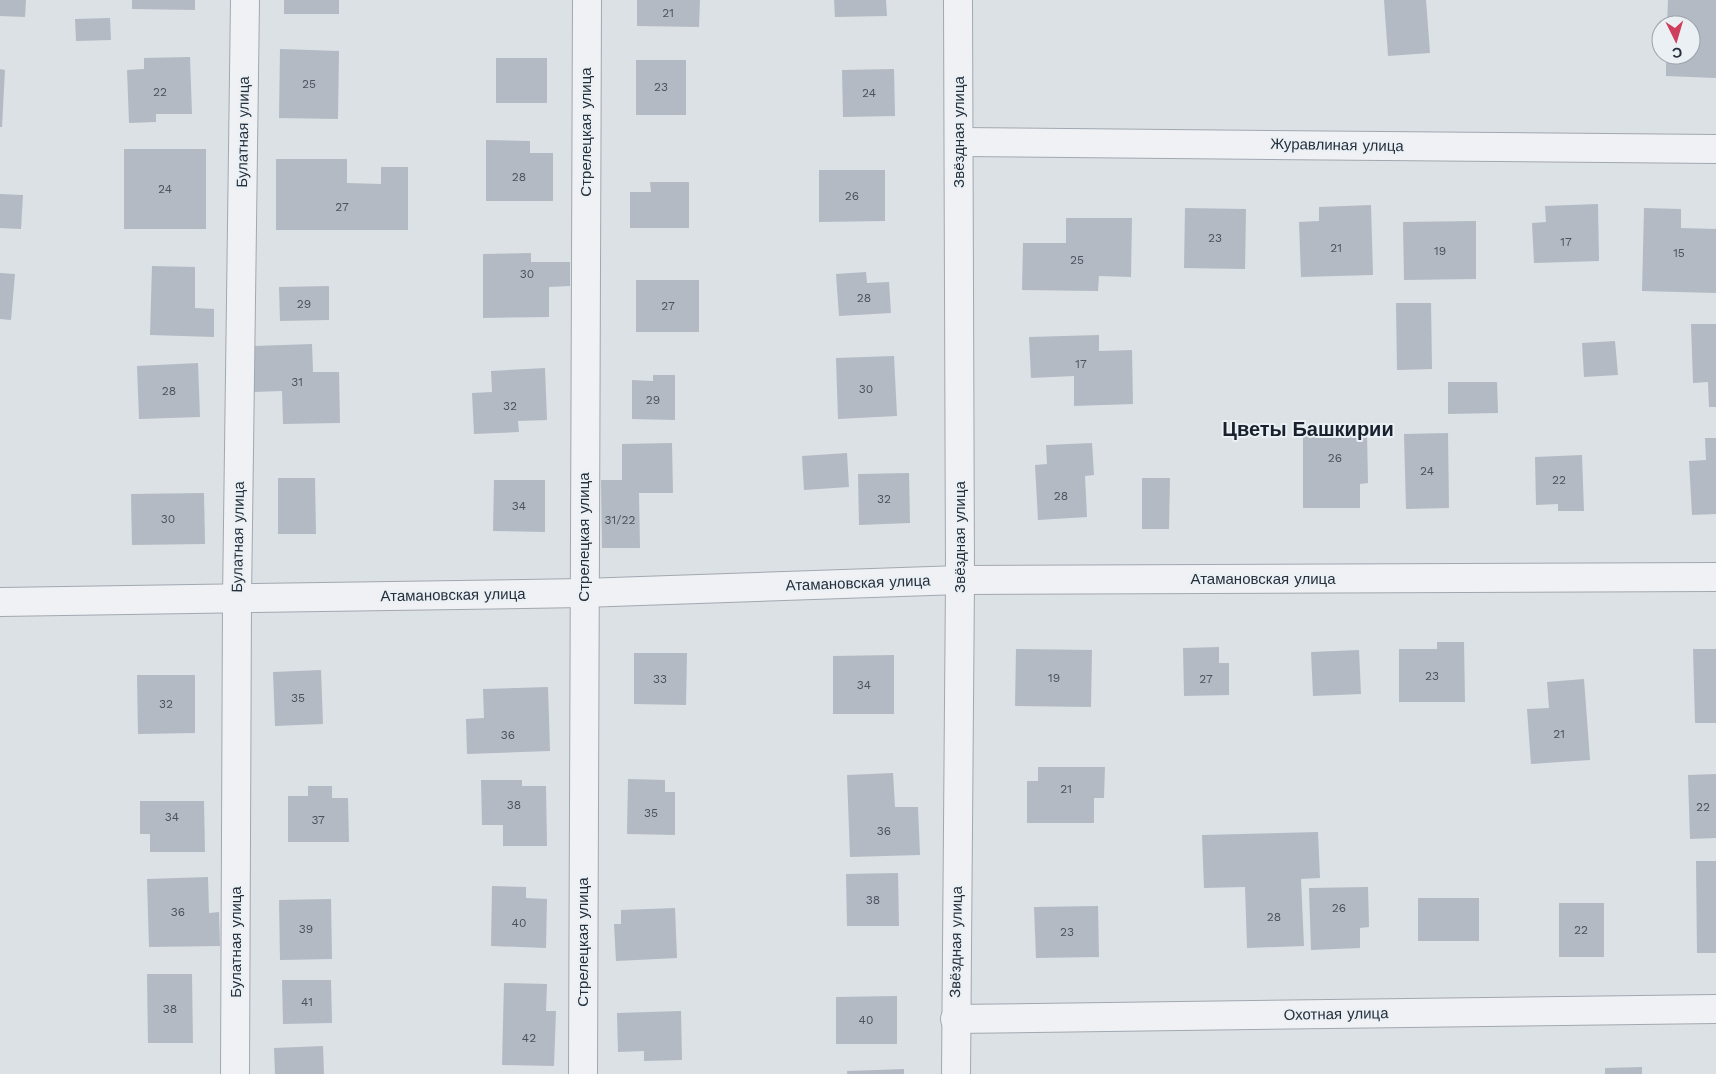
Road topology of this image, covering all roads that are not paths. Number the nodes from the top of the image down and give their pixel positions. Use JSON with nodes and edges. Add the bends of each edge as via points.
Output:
{"nodes":[{"id":1,"x":245,"y":0,"type":"edge"},
{"id":2,"x":587,"y":0,"type":"edge"},
{"id":3,"x":958,"y":0,"type":"edge"},
{"id":4,"x":959,"y":142,"type":"junction"},
{"id":5,"x":1716,"y":149,"type":"edge"},
{"id":6,"x":1716,"y":577,"type":"edge"},
{"id":7,"x":960,"y":580,"type":"junction"},
{"id":8,"x":584,"y":593,"type":"junction"},
{"id":9,"x":237,"y":599,"type":"junction"},
{"id":10,"x":0,"y":602,"type":"edge"},
{"id":11,"x":1716,"y":1009,"type":"edge"},
{"id":12,"x":955,"y":1019,"type":"junction"},
{"id":13,"x":235,"y":1074,"type":"edge"},
{"id":14,"x":583,"y":1074,"type":"edge"},
{"id":15,"x":956,"y":1074,"type":"edge"}],
"edges":[{"from":1,"to":9,"type":"street","name":"Булатная улица"},
{"from":2,"to":8,"type":"street","name":"Стрелецкая улица"},
{"from":3,"to":4,"type":"street","name":"Звёздная улица"},
{"from":4,"to":5,"type":"street","name":"Журавлиная улица"},
{"from":4,"to":7,"type":"street","name":"Звёздная улица"},
{"from":6,"to":7,"type":"street","name":"Атамановская улица"},
{"from":7,"to":8,"type":"street","name":"Атамановская улица"},
{"from":7,"to":12,"type":"street","name":"Звёздная улица"},
{"from":8,"to":9,"type":"street","name":"Атамановская улица"},
{"from":8,"to":14,"type":"street","name":"Стрелецкая улица"},
{"from":9,"to":10,"type":"street","name":"Атамановская улица"},
{"from":9,"to":13,"type":"street","name":"Булатная улица"},
{"from":11,"to":12,"type":"street","name":"Охотная улица"},
{"from":12,"to":15,"type":"street","name":"Звёздная улица"}]}
